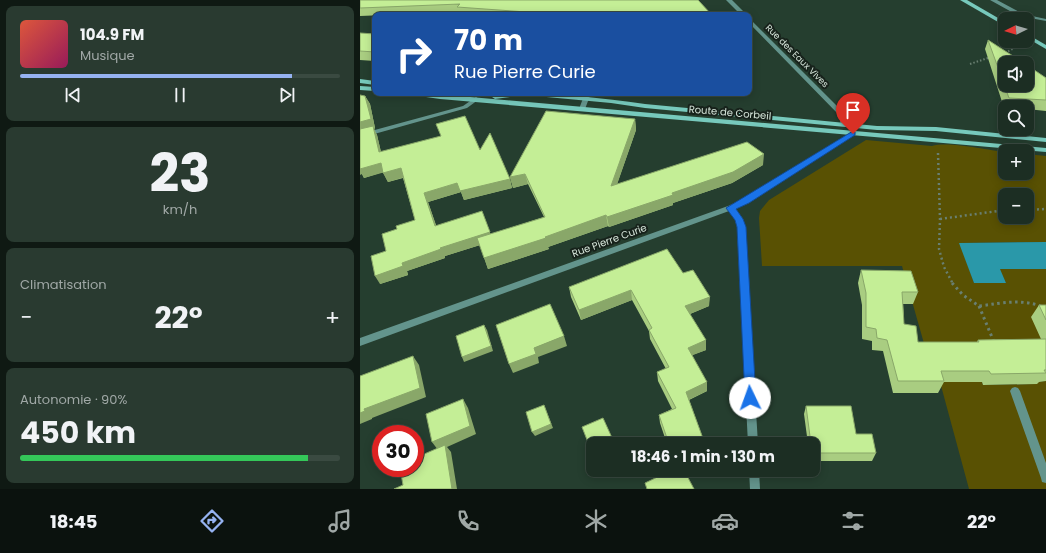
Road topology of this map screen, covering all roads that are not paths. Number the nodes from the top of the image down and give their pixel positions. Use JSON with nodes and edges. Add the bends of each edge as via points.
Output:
{"nodes":[{"id":1,"x":729,"y":0,"type":"edge"},
{"id":2,"x":963,"y":0,"type":"edge"},
{"id":3,"x":992,"y":0,"type":"edge"},
{"id":4,"x":741,"y":12,"type":"edge"},
{"id":5,"x":998,"y":20,"type":"edge"},
{"id":6,"x":1045,"y":20,"type":"edge"},
{"id":7,"x":752,"y":23,"type":"edge"},
{"id":8,"x":1034,"y":40,"type":"edge"},
{"id":9,"x":1046,"y":46,"type":"edge"},
{"id":10,"x":360,"y":81,"type":"edge"},
{"id":11,"x":372,"y":82,"type":"edge"},
{"id":12,"x":360,"y":88,"type":"edge"},
{"id":13,"x":372,"y":89,"type":"edge"},
{"id":14,"x":444,"y":96,"type":"edge"},
{"id":15,"x":507,"y":96,"type":"edge"},
{"id":16,"x":587,"y":96,"type":"edge"},
{"id":17,"x":476,"y":99,"type":"junction"},
{"id":18,"x":582,"y":109,"type":"junction"},
{"id":19,"x":843,"y":125,"type":"junction"},
{"id":20,"x":853,"y":134,"type":"junction"},
{"id":21,"x":360,"y":136,"type":"edge"},
{"id":22,"x":1046,"y":140,"type":"edge"},
{"id":23,"x":1046,"y":150,"type":"edge"},
{"id":24,"x":731,"y":208,"type":"junction"},
{"id":25,"x":360,"y":342,"type":"edge"},
{"id":26,"x":1015,"y":391,"type":"dead end"},
{"id":27,"x":753,"y":437,"type":"edge"},
{"id":28,"x":754,"y":477,"type":"edge"},
{"id":29,"x":1046,"y":478,"type":"edge"},
{"id":30,"x":755,"y":489,"type":"edge"}],
"edges":[{"from":1,"to":4,"type":"street"},
{"from":2,"to":5,"type":"main road"},
{"from":3,"to":6,"type":"street","via":[[1020,15]]},
{"from":7,"to":19,"type":"street","name":"Rue des Eaux Vives","via":[[836,107],[842,115]]},
{"from":8,"to":9,"type":"main road"},
{"from":10,"to":11,"type":"main road"},
{"from":12,"to":13,"type":"main road"},
{"from":14,"to":17,"type":"main road","name":"Route de Corbeil"},
{"from":15,"to":17,"type":"main road"},
{"from":16,"to":18,"type":"street"},
{"from":16,"to":19,"type":"main road","name":"Route de Corbeil","via":[[645,106]]},
{"from":17,"to":18,"type":"main road","name":"Route de Corbeil"},
{"from":17,"to":21,"type":"street","via":[[465,107]]},
{"from":18,"to":20,"type":"main road","name":"Route de Corbeil"},
{"from":19,"to":22,"type":"main road","name":"Route de Corbeil","via":[[936,129]]},
{"from":20,"to":23,"type":"main road","name":"Route de Corbeil"},
{"from":20,"to":24,"type":"street","name":"Rue Pierre Curie"},
{"from":24,"to":25,"type":"street","name":"Rue Pierre Curie"},
{"from":24,"to":27,"type":"street","via":[[741,227]]},
{"from":26,"to":29,"type":"street"},
{"from":28,"to":30,"type":"street"}]}
